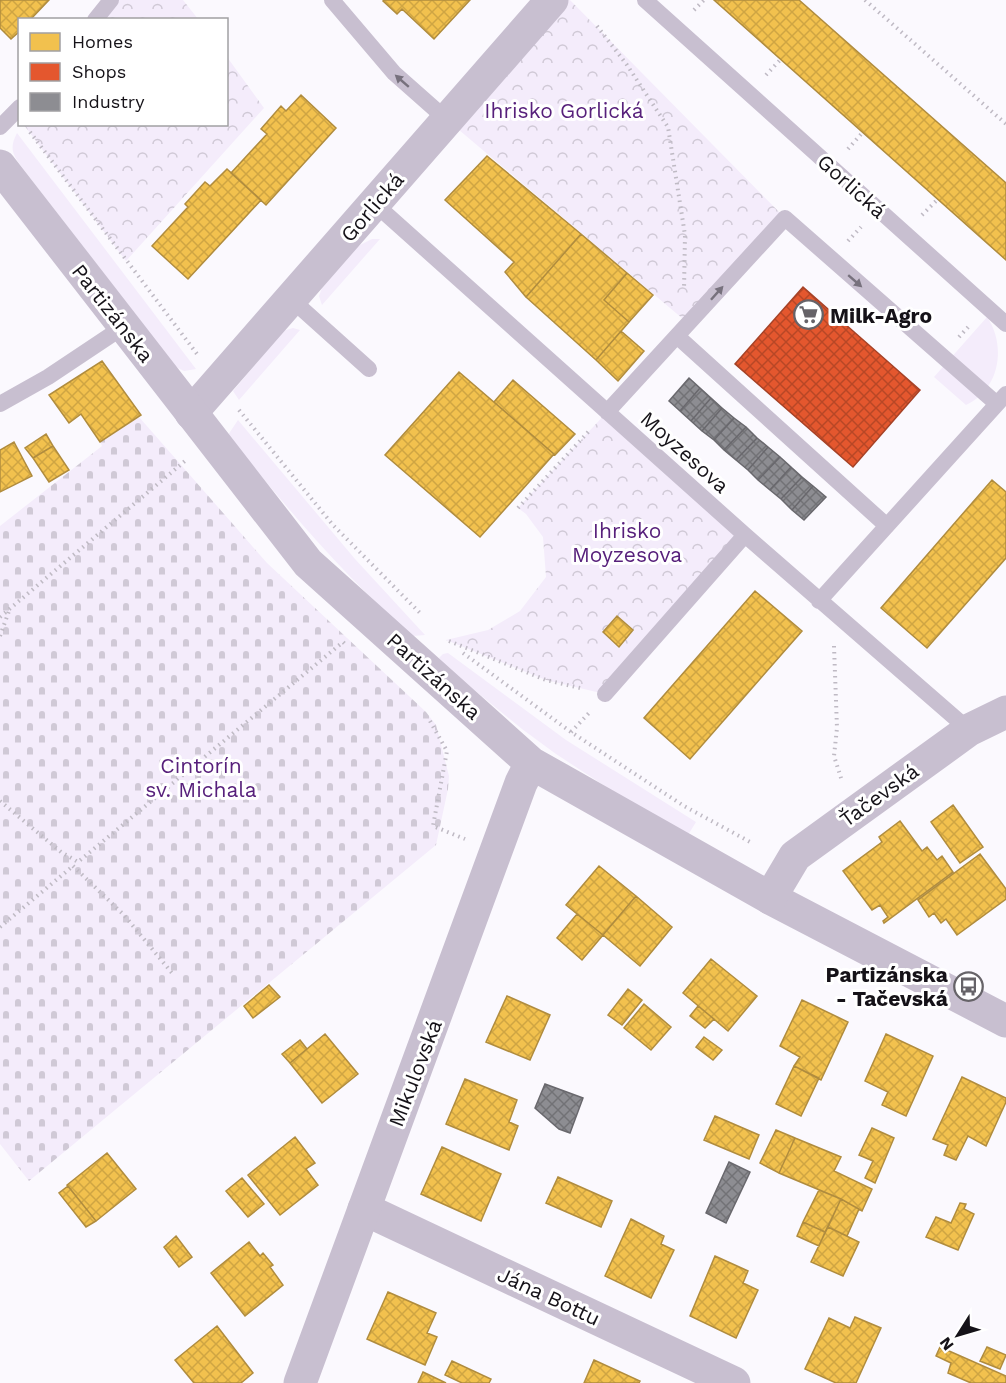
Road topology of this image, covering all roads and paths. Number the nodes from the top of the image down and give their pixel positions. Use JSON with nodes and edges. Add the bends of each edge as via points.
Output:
{"nodes":[{"id":1,"x":111,"y":0,"type":"edge"},
{"id":2,"x":332,"y":0,"type":"edge"},
{"id":3,"x":552,"y":0,"type":"edge"},
{"id":4,"x":645,"y":0,"type":"edge"},
{"id":5,"x":865,"y":0,"type":"edge"},
{"id":6,"x":96,"y":18,"type":"edge"},
{"id":7,"x":597,"y":26,"type":"dead end"},
{"id":8,"x":18,"y":109,"type":"edge"},
{"id":9,"x":446,"y":119,"type":"junction"},
{"id":10,"x":1006,"y":124,"type":"edge"},
{"id":11,"x":26,"y":126,"type":"edge"},
{"id":12,"x":0,"y":127,"type":"edge"},
{"id":13,"x":8,"y":183,"type":"edge"},
{"id":14,"x":375,"y":204,"type":"junction"},
{"id":15,"x":877,"y":209,"type":"junction"},
{"id":16,"x":832,"y":260,"type":"junction"},
{"id":17,"x":291,"y":299,"type":"junction"},
{"id":18,"x":987,"y":307,"type":"junction"},
{"id":19,"x":1006,"y":324,"type":"edge"},
{"id":20,"x":123,"y":327,"type":"junction"},
{"id":21,"x":681,"y":333,"type":"junction"},
{"id":22,"x":941,"y":355,"type":"junction"},
{"id":23,"x":201,"y":359,"type":"dead end"},
{"id":24,"x":369,"y":369,"type":"dead end"},
{"id":25,"x":1001,"y":399,"type":"edge"},
{"id":26,"x":0,"y":404,"type":"edge"},
{"id":27,"x":237,"y":408,"type":"dead end"},
{"id":28,"x":607,"y":412,"type":"junction"},
{"id":29,"x":190,"y":413,"type":"junction"},
{"id":30,"x":187,"y":460,"type":"dead end"},
{"id":31,"x":518,"y":508,"type":"dead end"},
{"id":32,"x":887,"y":526,"type":"junction"},
{"id":33,"x":745,"y":536,"type":"junction"},
{"id":34,"x":819,"y":601,"type":"junction"},
{"id":35,"x":9,"y":610,"type":"junction"},
{"id":36,"x":836,"y":615,"type":"junction"},
{"id":37,"x":0,"y":617,"type":"edge"},
{"id":38,"x":429,"y":624,"type":"dead end"},
{"id":39,"x":0,"y":636,"type":"edge"},
{"id":40,"x":351,"y":649,"type":"dead end"},
{"id":41,"x":605,"y":694,"type":"joint"},
{"id":42,"x":426,"y":712,"type":"dead end"},
{"id":43,"x":1006,"y":712,"type":"edge"},
{"id":44,"x":969,"y":730,"type":"junction"},
{"id":45,"x":531,"y":763,"type":"junction"},
{"id":46,"x":846,"y":789,"type":"dead end"},
{"id":47,"x":0,"y":801,"type":"edge"},
{"id":48,"x":471,"y":841,"type":"dead end"},
{"id":49,"x":752,"y":843,"type":"dead end"},
{"id":50,"x":76,"y":864,"type":"junction"},
{"id":51,"x":770,"y":897,"type":"junction"},
{"id":52,"x":0,"y":927,"type":"edge"},
{"id":53,"x":172,"y":973,"type":"dead end"},
{"id":54,"x":1006,"y":1021,"type":"edge"},
{"id":55,"x":364,"y":1209,"type":"junction"},
{"id":56,"x":300,"y":1383,"type":"edge"},
{"id":57,"x":734,"y":1383,"type":"edge"}],
"edges":[{"from":1,"to":6,"type":"lane"},
{"from":9,"to":2,"type":"lane","one_way":true,"via":[[394,73]]},
{"from":3,"to":9,"type":"street","name":"Gorlická"},
{"from":4,"to":15,"type":"lane","name":"Gorlická"},
{"from":5,"to":10,"type":"path"},
{"from":7,"to":21,"type":"path","via":[[668,127],[685,235]]},
{"from":8,"to":12,"type":"lane"},
{"from":9,"to":14,"type":"street","name":"Gorlická"},
{"from":11,"to":23,"type":"path"},
{"from":13,"to":20,"type":"street","name":"Partizánska"},
{"from":14,"to":17,"type":"street","name":"Gorlická"},
{"from":14,"to":28,"type":"lane","name":"Moyzesova"},
{"from":15,"to":16,"type":"path"},
{"from":15,"to":18,"type":"lane","name":"Gorlická"},
{"from":21,"to":16,"type":"lane","one_way":true,"via":[[785,218]]},
{"from":16,"to":22,"type":"lane","one_way":true},
{"from":17,"to":24,"type":"lane"},
{"from":17,"to":29,"type":"street","name":"Gorlická"},
{"from":18,"to":19,"type":"lane","name":"Gorlická"},
{"from":18,"to":22,"type":"path"},
{"from":20,"to":26,"type":"lane"},
{"from":20,"to":29,"type":"street","name":"Partizánska"},
{"from":21,"to":28,"type":"lane"},
{"from":21,"to":32,"type":"lane"},
{"from":22,"to":25,"type":"lane"},
{"from":25,"to":32,"type":"lane"},
{"from":27,"to":38,"type":"path","via":[[333,525]]},
{"from":28,"to":31,"type":"path"},
{"from":28,"to":33,"type":"lane","name":"Moyzesova"},
{"from":29,"to":45,"type":"street","name":"Partizánska","via":[[308,563]]},
{"from":30,"to":35,"type":"path"},
{"from":32,"to":34,"type":"lane"},
{"from":33,"to":34,"type":"lane","name":"Moyzesova"},
{"from":33,"to":41,"type":"lane"},
{"from":34,"to":36,"type":"lane","name":"Moyzesova"},
{"from":35,"to":37,"type":"path"},
{"from":35,"to":39,"type":"path"},
{"from":36,"to":44,"type":"lane","name":"Moyzesova"},
{"from":36,"to":46,"type":"path","via":[[834,756]]},
{"from":40,"to":50,"type":"path","via":[[343,642]]},
{"from":41,"to":49,"type":"path","via":[[546,680],[446,640],[571,732],[684,806]]},
{"from":42,"to":48,"type":"path","via":[[447,751],[433,826]]},
{"from":43,"to":44,"type":"street","name":"Ťačevská"},
{"from":44,"to":51,"type":"street","name":"Ťačevská","via":[[795,856]]},
{"from":45,"to":51,"type":"street","name":"Partizánska"},
{"from":45,"to":55,"type":"street","name":"Mikulovská"},
{"from":47,"to":50,"type":"path"},
{"from":50,"to":52,"type":"path"},
{"from":50,"to":53,"type":"path"},
{"from":51,"to":54,"type":"street","name":"Partizánska"},
{"from":55,"to":56,"type":"street","name":"Mikulovská"},
{"from":55,"to":57,"type":"street","name":"Jána Bottu"}]}
